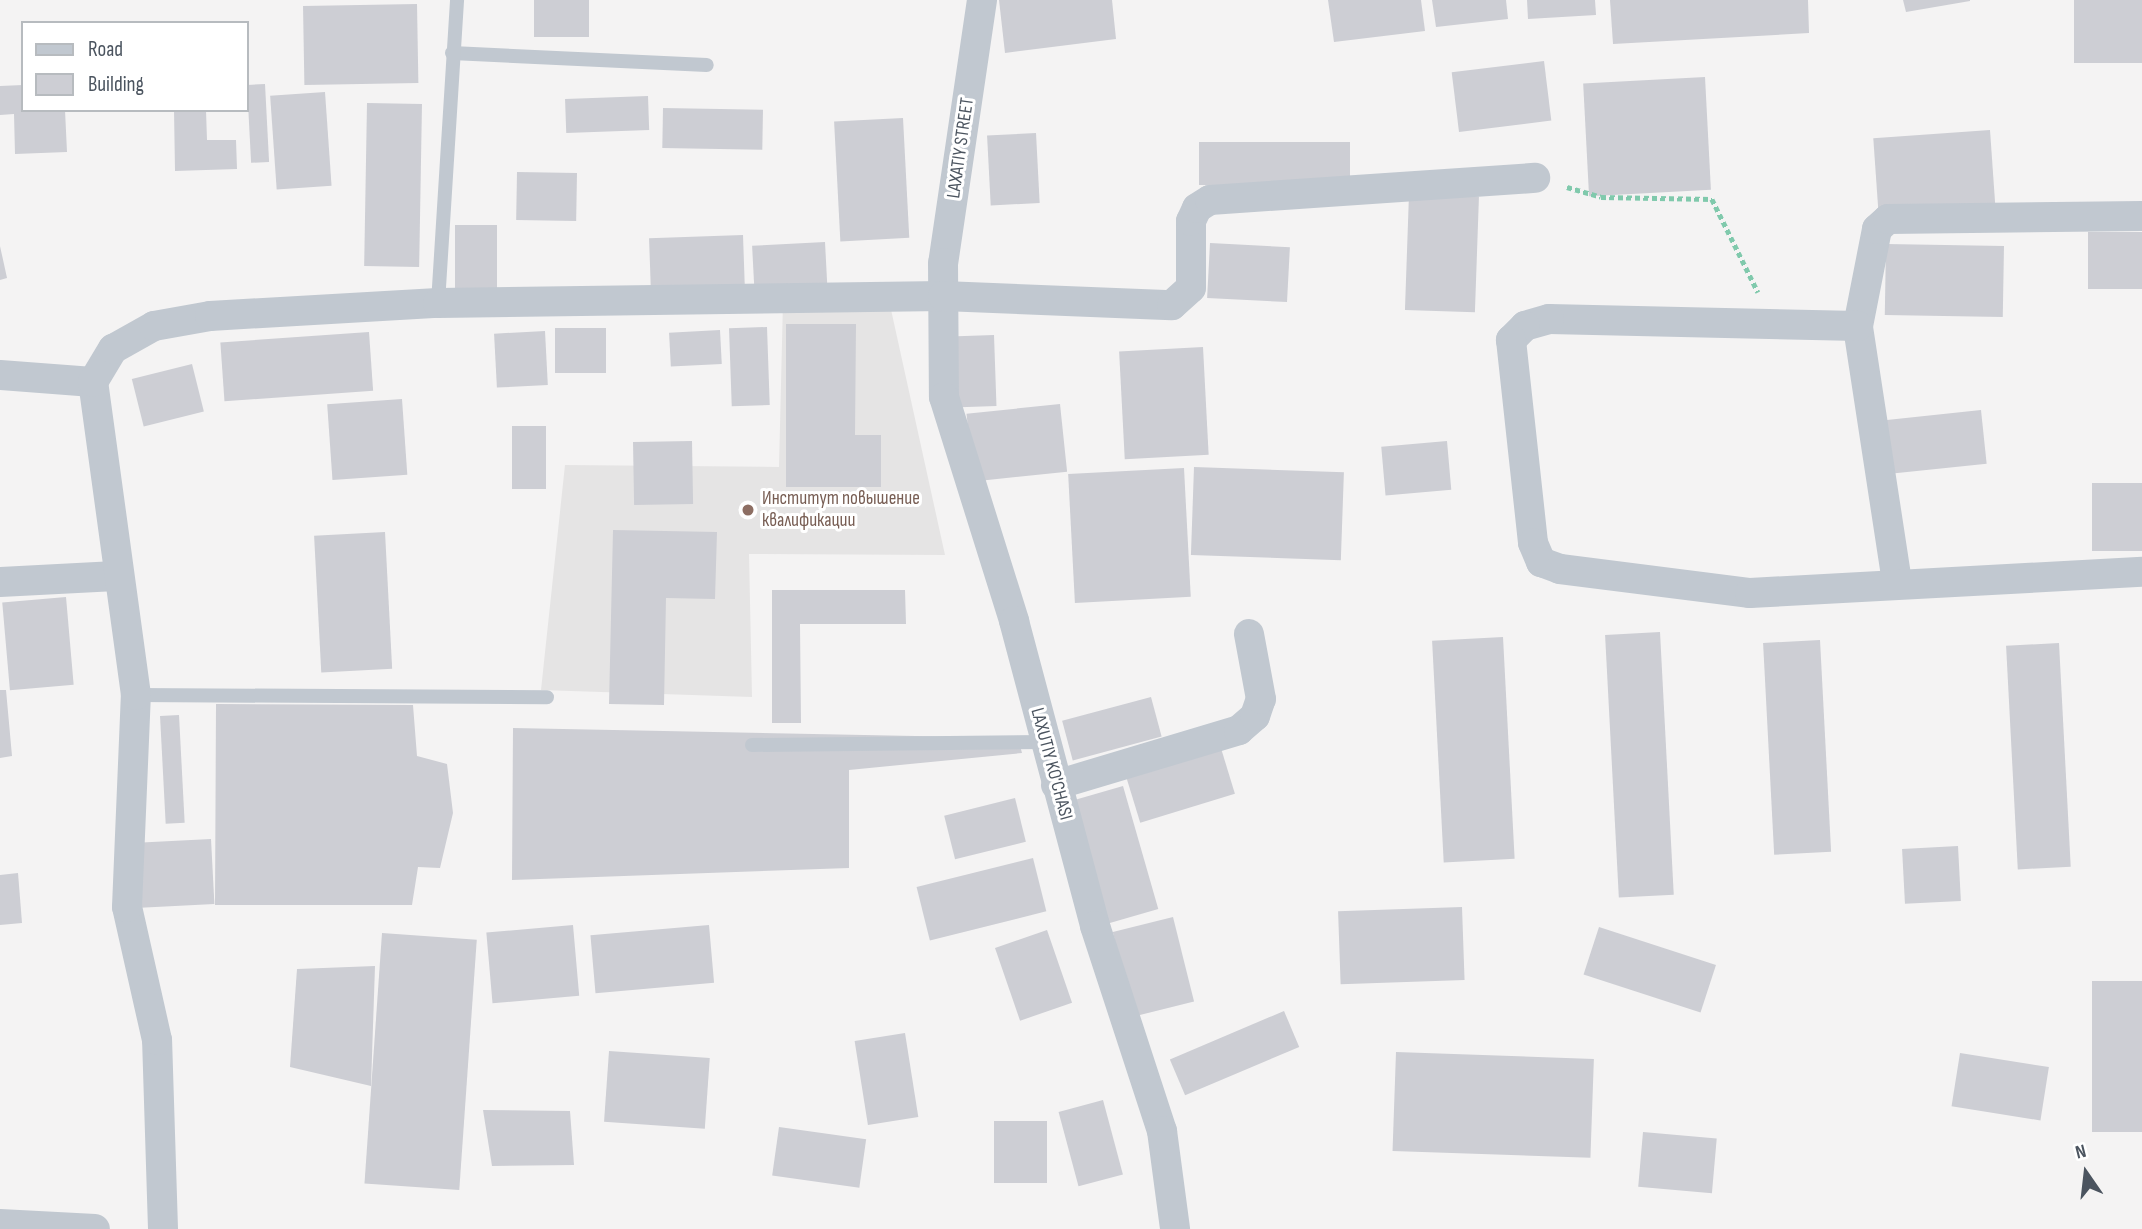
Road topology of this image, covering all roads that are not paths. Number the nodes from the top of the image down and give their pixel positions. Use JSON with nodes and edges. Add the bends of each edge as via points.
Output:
{"nodes":[{"id":1,"x":457,"y":0,"type":"edge"},
{"id":2,"x":982,"y":0,"type":"edge"},
{"id":3,"x":452,"y":53,"type":"junction"},
{"id":4,"x":707,"y":65,"type":"dead end"},
{"id":5,"x":1535,"y":178,"type":"road end"},
{"id":6,"x":2142,"y":216,"type":"edge"},
{"id":7,"x":943,"y":296,"type":"junction"},
{"id":8,"x":438,"y":303,"type":"junction"},
{"id":9,"x":1858,"y":326,"type":"junction"},
{"id":10,"x":0,"y":375,"type":"edge"},
{"id":11,"x":93,"y":382,"type":"junction"},
{"id":12,"x":2142,"y":572,"type":"edge"},
{"id":13,"x":116,"y":576,"type":"junction"},
{"id":14,"x":0,"y":582,"type":"edge"},
{"id":15,"x":1897,"y":582,"type":"junction"},
{"id":16,"x":1249,"y":634,"type":"dead end"},
{"id":17,"x":136,"y":695,"type":"junction"},
{"id":18,"x":547,"y":697,"type":"dead end"},
{"id":19,"x":1045,"y":742,"type":"junction"},
{"id":20,"x":752,"y":745,"type":"dead end"},
{"id":21,"x":1056,"y":785,"type":"junction"},
{"id":22,"x":0,"y":1224,"type":"edge"},
{"id":23,"x":95,"y":1229,"type":"edge"},
{"id":24,"x":163,"y":1229,"type":"edge"},
{"id":25,"x":1175,"y":1229,"type":"edge"}],
"edges":[{"from":1,"to":3,"type":"lane"},
{"from":2,"to":7,"type":"street","name":"LAXATIY STREET"},
{"from":3,"to":4,"type":"lane"},
{"from":3,"to":8,"type":"lane"},
{"from":5,"to":7,"type":"street","via":[[1210,200],[1197,208],[1191,221],[1191,288],[1172,305]]},
{"from":6,"to":9,"type":"street","via":[[1888,219],[1877,229]]},
{"from":7,"to":8,"type":"street"},
{"from":7,"to":19,"type":"street","name":"LAXUTIY KO'CHASI","via":[[944,397]]},
{"from":8,"to":11,"type":"street","via":[[210,316],[154,326],[113,349]]},
{"from":9,"to":15,"type":"street"},
{"from":9,"to":15,"type":"street","via":[[1549,319],[1525,326],[1511,340],[1533,543],[1541,562],[1750,593]]},
{"from":10,"to":11,"type":"street"},
{"from":11,"to":13,"type":"street"},
{"from":12,"to":15,"type":"street"},
{"from":13,"to":14,"type":"street"},
{"from":13,"to":17,"type":"street"},
{"from":16,"to":21,"type":"street","via":[[1261,699],[1255,716],[1239,730]]},
{"from":17,"to":18,"type":"lane"},
{"from":17,"to":24,"type":"street","via":[[127,907],[157,1040]]},
{"from":19,"to":20,"type":"lane"},
{"from":19,"to":21,"type":"street","name":"LAXUTIY KO'CHASI"},
{"from":21,"to":25,"type":"street","name":"LAXUTIY KO'CHASI","via":[[1095,926],[1162,1131]]},
{"from":22,"to":23,"type":"street"}]}
